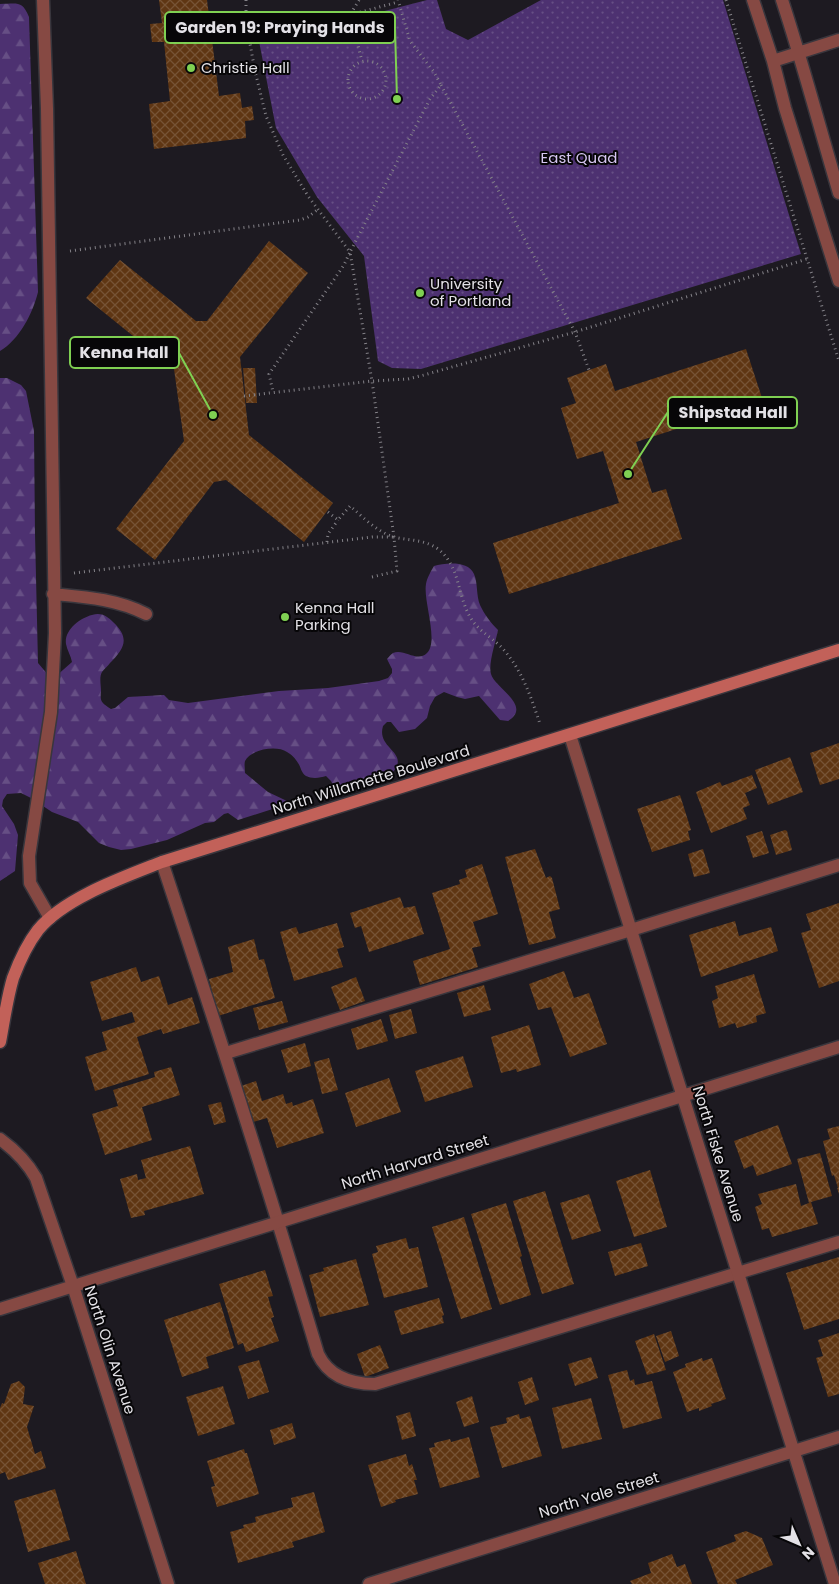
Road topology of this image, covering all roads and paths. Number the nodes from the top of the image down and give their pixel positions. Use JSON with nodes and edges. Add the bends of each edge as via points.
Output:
{"nodes":[{"id":1,"x":43,"y":0,"type":"edge"},
{"id":2,"x":246,"y":0,"type":"edge"},
{"id":3,"x":359,"y":0,"type":"edge"},
{"id":4,"x":726,"y":0,"type":"edge"},
{"id":5,"x":753,"y":0,"type":"edge"},
{"id":6,"x":782,"y":0,"type":"edge"},
{"id":7,"x":398,"y":1,"type":"edge"},
{"id":8,"x":350,"y":15,"type":"junction"},
{"id":9,"x":246,"y":22,"type":"junction"},
{"id":10,"x":211,"y":27,"type":"dead end"},
{"id":11,"x":839,"y":40,"type":"edge"},
{"id":12,"x":800,"y":52,"type":"junction"},
{"id":13,"x":362,"y":61,"type":"junction"},
{"id":14,"x":773,"y":61,"type":"junction"},
{"id":15,"x":440,"y":85,"type":"junction"},
{"id":16,"x":839,"y":193,"type":"edge"},
{"id":17,"x":317,"y":210,"type":"junction"},
{"id":18,"x":830,"y":251,"type":"junction"},
{"id":19,"x":350,"y":252,"type":"junction"},
{"id":20,"x":48,"y":254,"type":"junction"},
{"id":21,"x":808,"y":259,"type":"junction"},
{"id":22,"x":839,"y":281,"type":"edge"},
{"id":23,"x":575,"y":332,"type":"junction"},
{"id":24,"x":839,"y":362,"type":"edge"},
{"id":25,"x":589,"y":370,"type":"dead end"},
{"id":26,"x":372,"y":381,"type":"junction"},
{"id":27,"x":273,"y":392,"type":"junction"},
{"id":28,"x":244,"y":396,"type":"dead end"},
{"id":29,"x":328,"y":512,"type":"dead end"},
{"id":30,"x":338,"y":520,"type":"junction"},
{"id":31,"x":394,"y":537,"type":"junction"},
{"id":32,"x":328,"y":542,"type":"junction"},
{"id":33,"x":53,"y":574,"type":"junction"},
{"id":34,"x":372,"y":577,"type":"dead end"},
{"id":35,"x":53,"y":594,"type":"junction"},
{"id":36,"x":146,"y":614,"type":"dead end"},
{"id":37,"x":839,"y":650,"type":"edge"},
{"id":38,"x":541,"y":727,"type":"dead end"},
{"id":39,"x":570,"y":735,"type":"junction"},
{"id":40,"x":162,"y":862,"type":"junction"},
{"id":41,"x":839,"y":864,"type":"edge"},
{"id":42,"x":50,"y":918,"type":"junction"},
{"id":43,"x":631,"y":930,"type":"junction"},
{"id":44,"x":0,"y":1042,"type":"edge"},
{"id":45,"x":839,"y":1047,"type":"edge"},
{"id":46,"x":226,"y":1053,"type":"junction"},
{"id":47,"x":683,"y":1096,"type":"junction"},
{"id":48,"x":0,"y":1140,"type":"edge"},
{"id":49,"x":279,"y":1222,"type":"junction"},
{"id":50,"x":839,"y":1242,"type":"edge"},
{"id":51,"x":738,"y":1273,"type":"junction"},
{"id":52,"x":73,"y":1286,"type":"junction"},
{"id":53,"x":0,"y":1309,"type":"edge"},
{"id":54,"x":839,"y":1436,"type":"edge"},
{"id":55,"x":794,"y":1451,"type":"junction"},
{"id":56,"x":168,"y":1584,"type":"edge"},
{"id":57,"x":369,"y":1584,"type":"edge"},
{"id":58,"x":835,"y":1584,"type":"edge"}],
"edges":[{"from":1,"to":20,"type":"street"},
{"from":2,"to":9,"type":"path"},
{"from":3,"to":8,"type":"path"},
{"from":4,"to":21,"type":"path"},
{"from":5,"to":14,"type":"street"},
{"from":6,"to":12,"type":"street"},
{"from":7,"to":8,"type":"path"},
{"from":7,"to":15,"type":"path","via":[[410,41]]},
{"from":8,"to":9,"type":"path"},
{"from":8,"to":13,"type":"path"},
{"from":9,"to":10,"type":"path"},
{"from":9,"to":17,"type":"path","via":[[266,116],[283,155]]},
{"from":11,"to":12,"type":"street"},
{"from":12,"to":14,"type":"street"},
{"from":12,"to":16,"type":"street"},
{"from":13,"to":13,"type":"path","via":[[380,66],[386,78],[380,94],[364,100],[351,92],[347,83],[352,67]]},
{"from":14,"to":18,"type":"street"},
{"from":15,"to":19,"type":"path"},
{"from":15,"to":23,"type":"path"},
{"from":17,"to":19,"type":"path"},
{"from":17,"to":20,"type":"path","via":[[300,220]]},
{"from":18,"to":21,"type":"path"},
{"from":18,"to":22,"type":"street"},
{"from":19,"to":26,"type":"path"},
{"from":19,"to":27,"type":"path","via":[[269,374]]},
{"from":20,"to":33,"type":"street"},
{"from":21,"to":23,"type":"path"},
{"from":21,"to":24,"type":"path"},
{"from":23,"to":25,"type":"path"},
{"from":23,"to":26,"type":"path","via":[[408,379]]},
{"from":26,"to":27,"type":"path"},
{"from":26,"to":31,"type":"path"},
{"from":27,"to":28,"type":"path"},
{"from":29,"to":30,"type":"path"},
{"from":30,"to":31,"type":"path","via":[[350,506],[374,526]]},
{"from":30,"to":32,"type":"path","via":[[328,534]]},
{"from":31,"to":32,"type":"path"},
{"from":31,"to":34,"type":"path","via":[[397,571]]},
{"from":31,"to":38,"type":"path","via":[[428,543],[446,556],[454,568],[469,615],[518,668]]},
{"from":32,"to":33,"type":"path"},
{"from":33,"to":35,"type":"street"},
{"from":35,"to":36,"type":"street","via":[[118,603]]},
{"from":35,"to":42,"type":"street","via":[[55,633],[51,712],[29,856],[30,883]]},
{"from":37,"to":39,"type":"main road","name":"North Willamette Boulevard"},
{"from":39,"to":40,"type":"main road","name":"North Willamette Boulevard"},
{"from":39,"to":43,"type":"street","name":"North Fiske Avenue"},
{"from":40,"to":42,"type":"main road","name":"North Willamette Boulevard","via":[[88,894]]},
{"from":40,"to":46,"type":"street"},
{"from":41,"to":43,"type":"street"},
{"from":42,"to":44,"type":"main road","name":"North Willamette Boulevard","via":[[38,930],[13,978]]},
{"from":43,"to":46,"type":"street"},
{"from":43,"to":47,"type":"street","name":"North Fiske Avenue"},
{"from":45,"to":47,"type":"street","name":"North Harvard Street"},
{"from":46,"to":49,"type":"street"},
{"from":47,"to":49,"type":"street","name":"North Harvard Street"},
{"from":47,"to":51,"type":"street","name":"North Fiske Avenue"},
{"from":48,"to":52,"type":"street","name":"North Olin Avenue","via":[[16,1152],[36,1178]]},
{"from":49,"to":51,"type":"street","via":[[322,1362],[328,1370],[349,1382],[362,1384],[375,1384]]},
{"from":49,"to":52,"type":"street","name":"North Harvard Street"},
{"from":50,"to":51,"type":"street"},
{"from":51,"to":55,"type":"street","name":"North Fiske Avenue"},
{"from":52,"to":53,"type":"street","name":"North Harvard Street"},
{"from":52,"to":56,"type":"street","name":"North Olin Avenue"},
{"from":54,"to":55,"type":"street","name":"North Yale Street"},
{"from":55,"to":57,"type":"street","name":"North Yale Street"},
{"from":55,"to":58,"type":"street","name":"North Fiske Avenue"}]}
